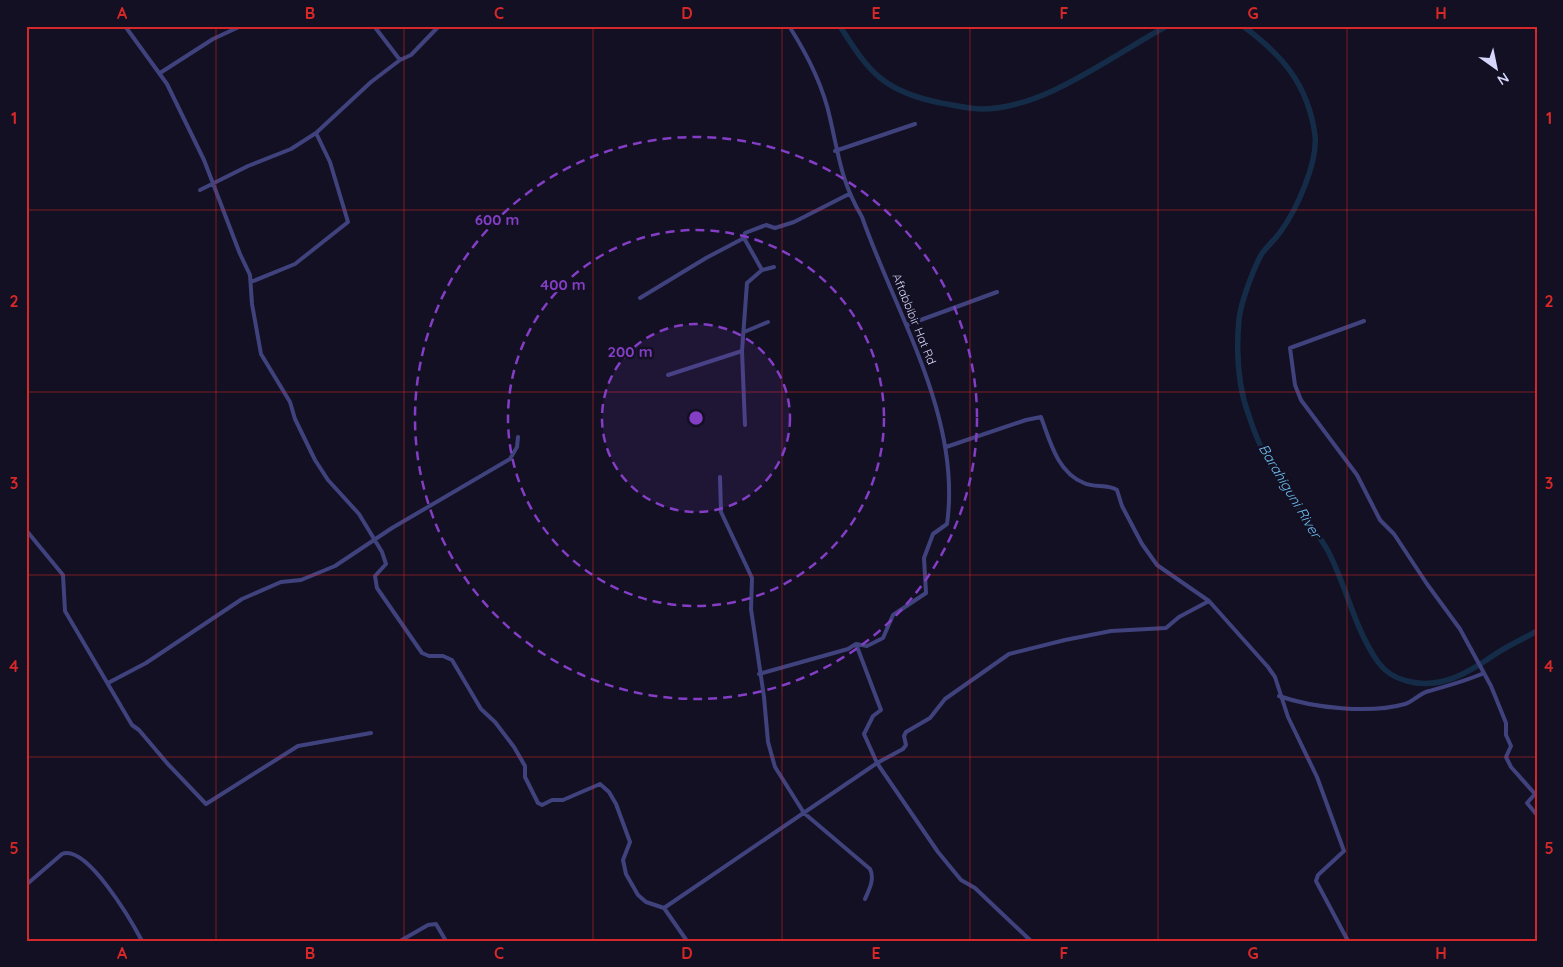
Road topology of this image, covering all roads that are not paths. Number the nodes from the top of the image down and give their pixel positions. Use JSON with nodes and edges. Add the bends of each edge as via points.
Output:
{"nodes":[{"id":1,"x":125,"y":26,"type":"edge"},
{"id":2,"x":241,"y":26,"type":"edge"},
{"id":3,"x":374,"y":26,"type":"edge"},
{"id":4,"x":439,"y":26,"type":"edge"},
{"id":5,"x":789,"y":26,"type":"edge"},
{"id":6,"x":400,"y":60,"type":"junction"},
{"id":7,"x":160,"y":73,"type":"junction"},
{"id":8,"x":915,"y":124,"type":"dead end"},
{"id":9,"x":316,"y":133,"type":"junction"},
{"id":10,"x":835,"y":151,"type":"junction"},
{"id":11,"x":200,"y":190,"type":"dead end"},
{"id":12,"x":849,"y":194,"type":"junction"},
{"id":13,"x":744,"y":238,"type":"junction"},
{"id":14,"x":774,"y":267,"type":"dead end"},
{"id":15,"x":762,"y":270,"type":"junction"},
{"id":16,"x":251,"y":282,"type":"junction"},
{"id":17,"x":997,"y":292,"type":"dead end"},
{"id":18,"x":640,"y":298,"type":"dead end"},
{"id":19,"x":1364,"y":321,"type":"dead end"},
{"id":20,"x":768,"y":322,"type":"dead end"},
{"id":21,"x":907,"y":325,"type":"junction"},
{"id":22,"x":744,"y":332,"type":"junction"},
{"id":23,"x":742,"y":351,"type":"junction"},
{"id":24,"x":668,"y":375,"type":"dead end"},
{"id":25,"x":745,"y":425,"type":"dead end"},
{"id":26,"x":518,"y":437,"type":"dead end"},
{"id":27,"x":946,"y":447,"type":"junction"},
{"id":28,"x":720,"y":477,"type":"dead end"},
{"id":29,"x":26,"y":530,"type":"edge"},
{"id":30,"x":375,"y":540,"type":"junction"},
{"id":31,"x":1209,"y":601,"type":"junction"},
{"id":32,"x":856,"y":644,"type":"junction"},
{"id":33,"x":1483,"y":671,"type":"junction"},
{"id":34,"x":759,"y":674,"type":"junction"},
{"id":35,"x":108,"y":683,"type":"junction"},
{"id":36,"x":1279,"y":696,"type":"junction"},
{"id":37,"x":371,"y":733,"type":"dead end"},
{"id":38,"x":877,"y":763,"type":"junction"},
{"id":39,"x":1536,"y":795,"type":"edge"},
{"id":40,"x":804,"y":813,"type":"junction"},
{"id":41,"x":1537,"y":815,"type":"edge"},
{"id":42,"x":26,"y":885,"type":"edge"},
{"id":43,"x":864,"y":899,"type":"dead end"},
{"id":44,"x":664,"y":908,"type":"junction"},
{"id":45,"x":142,"y":941,"type":"edge"},
{"id":46,"x":400,"y":941,"type":"edge"},
{"id":47,"x":446,"y":941,"type":"edge"},
{"id":48,"x":687,"y":941,"type":"edge"},
{"id":49,"x":1031,"y":941,"type":"edge"},
{"id":50,"x":1348,"y":941,"type":"edge"}],
"edges":[{"from":1,"to":7,"type":"street"},
{"from":2,"to":7,"type":"street","via":[[213,39]]},
{"from":3,"to":6,"type":"street"},
{"from":4,"to":6,"type":"street","via":[[411,55]]},
{"from":5,"to":10,"type":"street","name":"Aftabbibir Hat Rd","via":[[811,65],[830,117]]},
{"from":6,"to":9,"type":"street"},
{"from":7,"to":16,"type":"street","via":[[204,160]]},
{"from":8,"to":10,"type":"street"},
{"from":9,"to":11,"type":"street","via":[[291,149]]},
{"from":9,"to":16,"type":"street","via":[[330,162],[348,222],[295,264]]},
{"from":10,"to":12,"type":"street","name":"Aftabbibir Hat Rd"},
{"from":12,"to":13,"type":"street","via":[[794,222],[774,228],[766,225],[745,233]]},
{"from":12,"to":21,"type":"street","name":"Aftabbibir Hat Rd","via":[[862,217]]},
{"from":13,"to":15,"type":"street"},
{"from":13,"to":18,"type":"street"},
{"from":14,"to":15,"type":"street"},
{"from":15,"to":22,"type":"street","via":[[747,283]]},
{"from":16,"to":30,"type":"street","via":[[261,354],[290,402],[315,460],[328,480],[359,514]]},
{"from":17,"to":21,"type":"street"},
{"from":19,"to":33,"type":"street","via":[[1290,348],[1298,393],[1307,410],[1357,475],[1380,520],[1394,534],[1460,629]]},
{"from":20,"to":22,"type":"street"},
{"from":21,"to":27,"type":"street","name":"Aftabbibir Hat Rd"},
{"from":22,"to":23,"type":"street"},
{"from":23,"to":24,"type":"street"},
{"from":23,"to":25,"type":"street"},
{"from":26,"to":30,"type":"street","via":[[510,459]]},
{"from":27,"to":31,"type":"street","via":[[1041,417],[1057,459],[1071,476],[1085,484],[1118,490],[1122,506],[1158,565]]},
{"from":27,"to":32,"type":"street","name":"Aftabbibir Hat Rd","via":[[950,476],[947,524],[933,534],[925,554],[926,593],[891,617],[883,638],[867,646]]},
{"from":28,"to":34,"type":"street","via":[[721,512],[752,578],[751,609]]},
{"from":29,"to":35,"type":"street","via":[[63,575],[65,611]]},
{"from":30,"to":35,"type":"street","via":[[322,573],[282,582],[242,599]]},
{"from":30,"to":44,"type":"street","via":[[386,564],[375,576],[377,588],[422,654],[452,660],[481,709],[514,747],[525,766],[526,781],[538,803],[542,806],[596,785],[602,786],[616,804],[630,842],[623,860],[626,874],[638,895],[646,902]]},
{"from":31,"to":36,"type":"street","via":[[1268,667],[1275,677]]},
{"from":31,"to":38,"type":"street","via":[[1166,628],[1111,631],[1009,654],[945,699],[933,716],[904,734],[906,745],[902,749]]},
{"from":32,"to":34,"type":"street"},
{"from":32,"to":38,"type":"street","via":[[881,710],[873,716],[864,734]]},
{"from":33,"to":36,"type":"street","via":[[1428,691],[1407,703],[1387,708],[1300,703]]},
{"from":33,"to":39,"type":"street","via":[[1507,727],[1506,735],[1511,746],[1506,757]]},
{"from":34,"to":40,"type":"street","via":[[772,759],[784,785]]},
{"from":35,"to":37,"type":"street","via":[[132,724],[206,804],[298,746]]},
{"from":36,"to":50,"type":"street","via":[[1317,777],[1344,851],[1318,875],[1316,881]]},
{"from":38,"to":40,"type":"street"},
{"from":38,"to":49,"type":"street","via":[[961,880],[976,888]]},
{"from":39,"to":41,"type":"street","via":[[1528,803]]},
{"from":40,"to":43,"type":"street","via":[[870,869],[873,874]]},
{"from":40,"to":44,"type":"street"},
{"from":42,"to":45,"type":"street","via":[[62,854],[79,855],[115,896]]},
{"from":44,"to":48,"type":"street"},
{"from":46,"to":47,"type":"street","via":[[428,925],[436,924]]}]}
